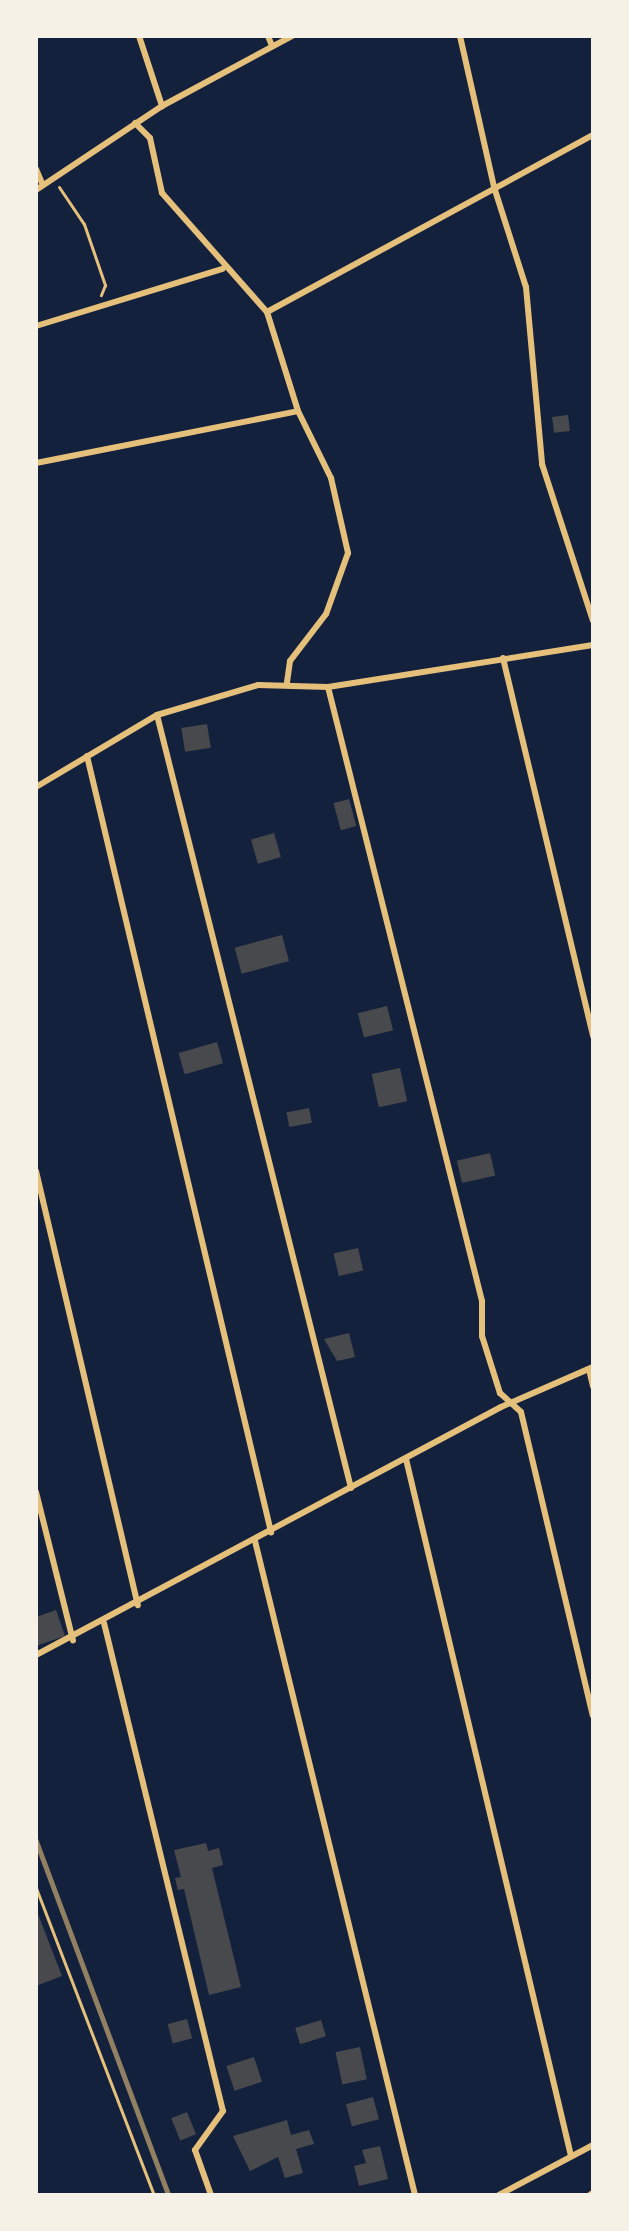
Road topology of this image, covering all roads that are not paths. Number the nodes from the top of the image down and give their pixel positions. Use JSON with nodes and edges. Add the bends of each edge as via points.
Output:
{"nodes":[{"id":1,"x":139,"y":36,"type":"edge"},
{"id":2,"x":268,"y":36,"type":"edge"},
{"id":3,"x":292,"y":36,"type":"edge"},
{"id":4,"x":460,"y":36,"type":"edge"},
{"id":5,"x":272,"y":46,"type":"junction"},
{"id":6,"x":162,"y":106,"type":"junction"},
{"id":7,"x":135,"y":123,"type":"junction"},
{"id":8,"x":593,"y":135,"type":"edge"},
{"id":9,"x":36,"y":168,"type":"edge"},
{"id":10,"x":42,"y":183,"type":"junction"},
{"id":11,"x":494,"y":187,"type":"junction"},
{"id":12,"x":36,"y":190,"type":"edge"},
{"id":13,"x":223,"y":269,"type":"junction"},
{"id":14,"x":267,"y":312,"type":"junction"},
{"id":15,"x":36,"y":326,"type":"edge"},
{"id":16,"x":298,"y":411,"type":"junction"},
{"id":17,"x":36,"y":463,"type":"edge"},
{"id":18,"x":593,"y":621,"type":"edge"},
{"id":19,"x":593,"y":645,"type":"edge"},
{"id":20,"x":503,"y":658,"type":"junction"},
{"id":21,"x":287,"y":683,"type":"junction"},
{"id":22,"x":328,"y":687,"type":"junction"},
{"id":23,"x":157,"y":715,"type":"junction"},
{"id":24,"x":87,"y":756,"type":"junction"},
{"id":25,"x":36,"y":787,"type":"edge"},
{"id":26,"x":593,"y":1036,"type":"edge"},
{"id":27,"x":36,"y":1170,"type":"edge"},
{"id":28,"x":591,"y":1368,"type":"edge"},
{"id":29,"x":593,"y":1387,"type":"edge"},
{"id":30,"x":511,"y":1403,"type":"junction"},
{"id":31,"x":406,"y":1459,"type":"junction"},
{"id":32,"x":351,"y":1488,"type":"junction"},
{"id":33,"x":36,"y":1492,"type":"edge"},
{"id":34,"x":271,"y":1532,"type":"junction"},
{"id":35,"x":255,"y":1541,"type":"junction"},
{"id":36,"x":138,"y":1605,"type":"junction"},
{"id":37,"x":104,"y":1623,"type":"junction"},
{"id":38,"x":73,"y":1640,"type":"junction"},
{"id":39,"x":36,"y":1655,"type":"edge"},
{"id":40,"x":593,"y":1716,"type":"edge"},
{"id":41,"x":593,"y":2145,"type":"edge"},
{"id":42,"x":571,"y":2156,"type":"junction"},
{"id":43,"x":211,"y":2195,"type":"edge"},
{"id":44,"x":415,"y":2195,"type":"edge"},
{"id":45,"x":499,"y":2195,"type":"edge"}],
"edges":[{"from":1,"to":6,"type":"street"},
{"from":2,"to":5,"type":"street"},
{"from":3,"to":5,"type":"street"},
{"from":4,"to":11,"type":"street"},
{"from":5,"to":6,"type":"street"},
{"from":6,"to":7,"type":"street"},
{"from":7,"to":10,"type":"street","via":[[56,182]]},
{"from":7,"to":13,"type":"street","via":[[150,138],[162,193]]},
{"from":8,"to":11,"type":"street"},
{"from":9,"to":10,"type":"street"},
{"from":10,"to":12,"type":"street"},
{"from":11,"to":14,"type":"street"},
{"from":11,"to":18,"type":"street","via":[[526,287],[542,464]]},
{"from":13,"to":14,"type":"street","via":[[248,286]]},
{"from":13,"to":15,"type":"street"},
{"from":14,"to":16,"type":"street"},
{"from":16,"to":17,"type":"street"},
{"from":16,"to":21,"type":"street","via":[[331,478],[348,553],[326,614],[290,661]]},
{"from":19,"to":20,"type":"street"},
{"from":20,"to":22,"type":"street"},
{"from":20,"to":26,"type":"street"},
{"from":21,"to":22,"type":"street"},
{"from":21,"to":23,"type":"street","via":[[258,685]]},
{"from":22,"to":30,"type":"street","via":[[482,1301],[482,1336],[500,1393]]},
{"from":23,"to":24,"type":"street"},
{"from":23,"to":32,"type":"street"},
{"from":24,"to":25,"type":"street"},
{"from":24,"to":34,"type":"street"},
{"from":27,"to":36,"type":"street"},
{"from":28,"to":29,"type":"street"},
{"from":28,"to":30,"type":"street"},
{"from":30,"to":31,"type":"street"},
{"from":30,"to":40,"type":"street","via":[[521,1412]]},
{"from":31,"to":32,"type":"street"},
{"from":31,"to":42,"type":"street"},
{"from":32,"to":34,"type":"street"},
{"from":33,"to":38,"type":"street"},
{"from":34,"to":35,"type":"street"},
{"from":35,"to":36,"type":"street"},
{"from":35,"to":44,"type":"street"},
{"from":36,"to":37,"type":"street"},
{"from":37,"to":38,"type":"street"},
{"from":37,"to":43,"type":"street","via":[[223,2111],[195,2150]]},
{"from":38,"to":39,"type":"street"},
{"from":41,"to":42,"type":"street"},
{"from":42,"to":45,"type":"street"}]}
